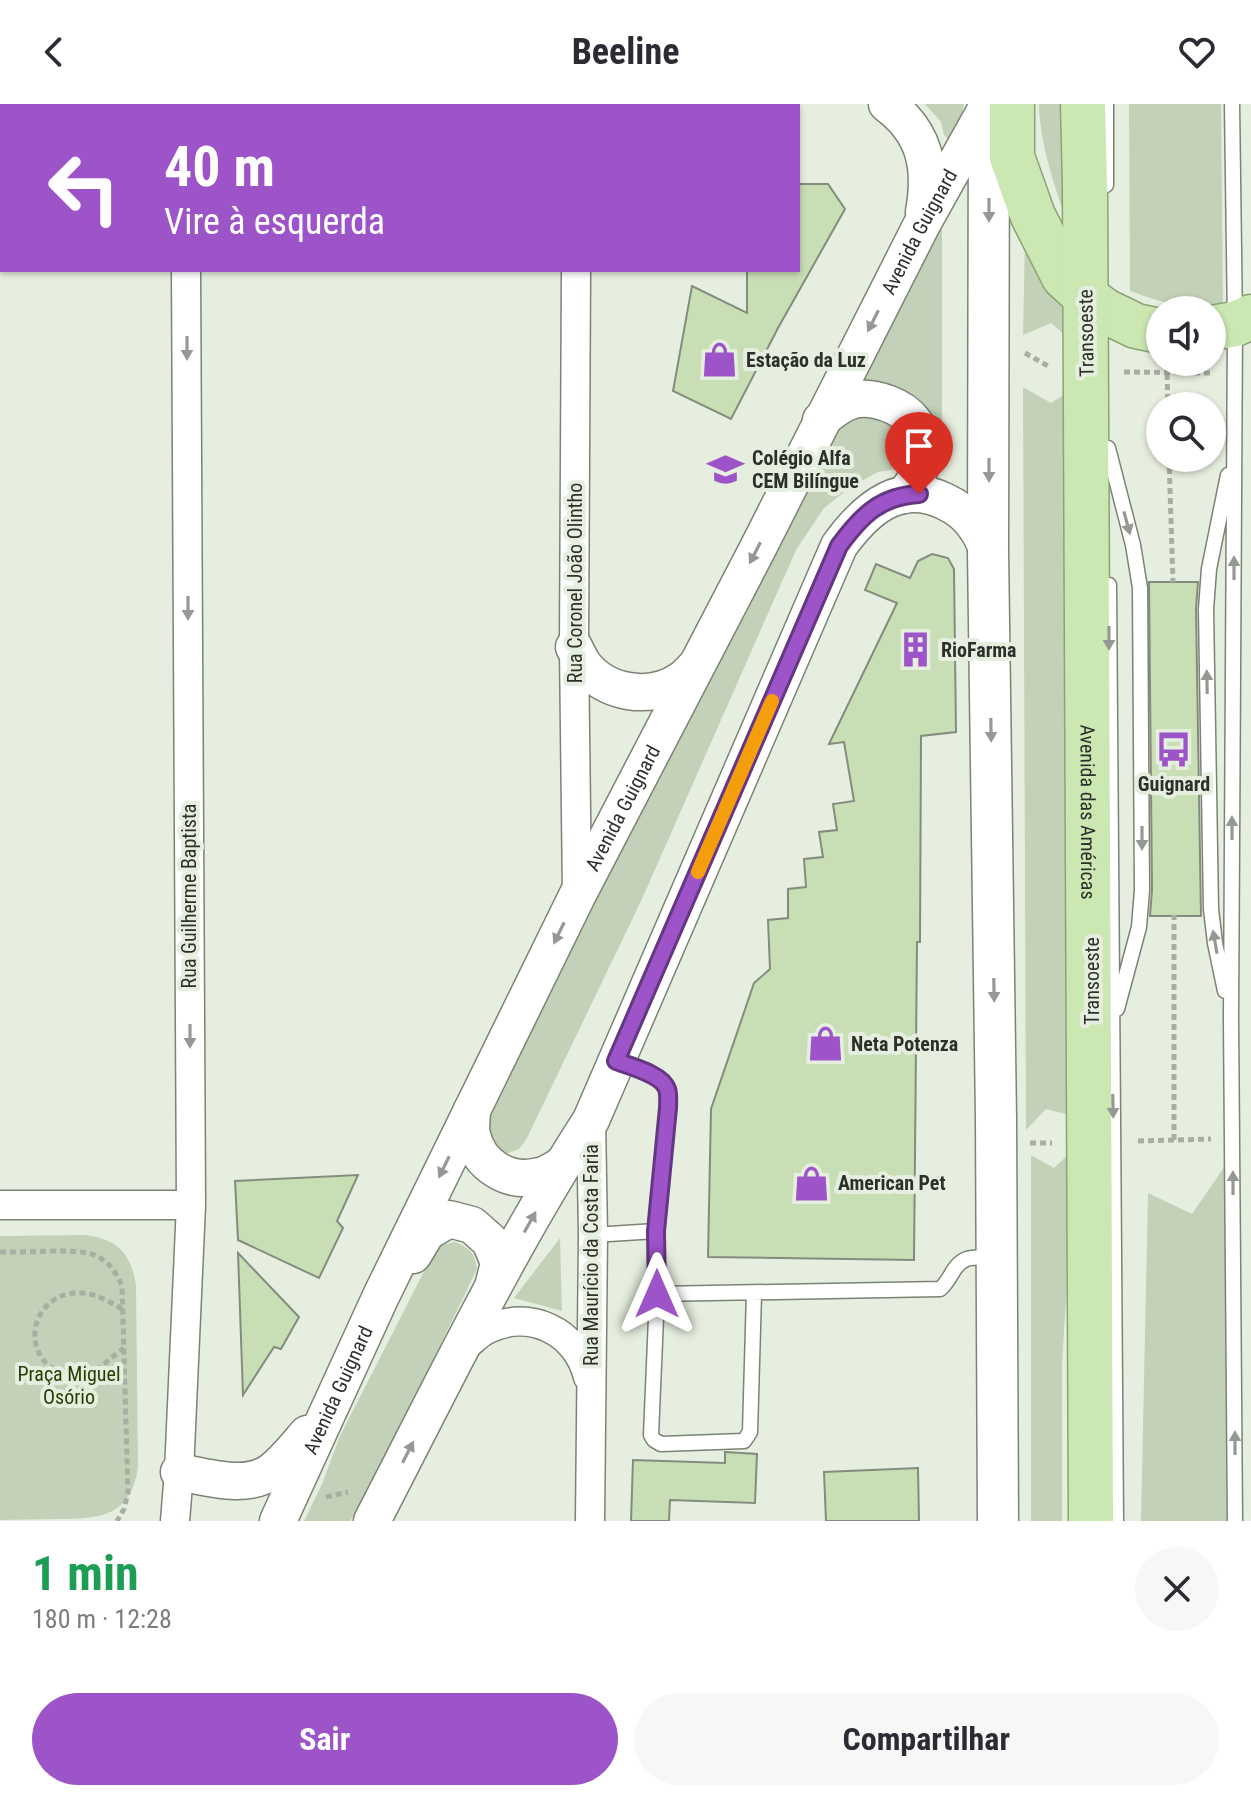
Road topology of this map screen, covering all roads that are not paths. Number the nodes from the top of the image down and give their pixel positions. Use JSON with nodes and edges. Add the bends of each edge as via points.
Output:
{"nodes":[{"id":1,"x":887,"y":104,"type":"edge"},
{"id":2,"x":989,"y":104,"type":"edge"},
{"id":3,"x":1012,"y":104,"type":"edge"},
{"id":4,"x":1083,"y":104,"type":"edge"},
{"id":5,"x":1106,"y":104,"type":"edge"},
{"id":6,"x":1232,"y":104,"type":"edge"},
{"id":7,"x":1106,"y":204,"type":"dead end"},
{"id":8,"x":921,"y":226,"type":"junction"},
{"id":9,"x":186,"y":272,"type":"edge"},
{"id":10,"x":576,"y":272,"type":"edge"},
{"id":11,"x":1100,"y":308,"type":"junction"},
{"id":12,"x":1233,"y":323,"type":"edge"},
{"id":13,"x":1146,"y":328,"type":"edge"},
{"id":14,"x":821,"y":420,"type":"junction"},
{"id":15,"x":1234,"y":442,"type":"junction"},
{"id":16,"x":904,"y":495,"type":"junction"},
{"id":17,"x":1108,"y":510,"type":"dead end"},
{"id":18,"x":988,"y":551,"type":"junction"},
{"id":19,"x":1109,"y":573,"type":"dead end"},
{"id":20,"x":574,"y":647,"type":"junction"},
{"id":21,"x":696,"y":666,"type":"junction"},
{"id":22,"x":577,"y":896,"type":"junction"},
{"id":23,"x":1231,"y":1018,"type":"junction"},
{"id":24,"x":1112,"y":1028,"type":"junction"},
{"id":25,"x":616,"y":1061,"type":"junction"},
{"id":26,"x":472,"y":1110,"type":"junction"},
{"id":27,"x":591,"y":1120,"type":"junction"},
{"id":28,"x":562,"y":1165,"type":"junction"},
{"id":29,"x":0,"y":1205,"type":"edge"},
{"id":30,"x":191,"y":1205,"type":"junction"},
{"id":31,"x":656,"y":1231,"type":"junction"},
{"id":32,"x":593,"y":1235,"type":"junction"},
{"id":33,"x":997,"y":1257,"type":"junction"},
{"id":34,"x":493,"y":1289,"type":"junction"},
{"id":35,"x":754,"y":1293,"type":"junction"},
{"id":36,"x":657,"y":1294,"type":"junction"},
{"id":37,"x":381,"y":1296,"type":"junction"},
{"id":38,"x":461,"y":1351,"type":"junction"},
{"id":39,"x":590,"y":1390,"type":"junction"},
{"id":40,"x":329,"y":1409,"type":"junction"},
{"id":41,"x":179,"y":1472,"type":"junction"},
{"id":42,"x":284,"y":1508,"type":"edge"},
{"id":43,"x":378,"y":1509,"type":"edge"},
{"id":44,"x":175,"y":1521,"type":"edge"},
{"id":45,"x":590,"y":1521,"type":"edge"},
{"id":46,"x":998,"y":1521,"type":"edge"},
{"id":47,"x":1091,"y":1521,"type":"edge"},
{"id":48,"x":1116,"y":1521,"type":"edge"},
{"id":49,"x":1235,"y":1521,"type":"edge"}],
"edges":[{"from":1,"to":8,"type":"street","via":[[918,138],[927,164]]},
{"from":2,"to":8,"type":"street","name":"Avenida Guignard"},
{"from":2,"to":18,"type":"main road","one_way":true},
{"from":3,"to":11,"type":"highway","via":[[1012,157],[1033,216],[1064,277]]},
{"from":4,"to":11,"type":"highway","name":"Avenida das Américas"},
{"from":5,"to":7,"type":"lane"},
{"from":6,"to":12,"type":"lane"},
{"from":8,"to":14,"type":"street","name":"Avenida Guignard","one_way":true},
{"from":9,"to":30,"type":"street","name":"Rua Guilherme Baptista","one_way":true},
{"from":10,"to":20,"type":"street","name":"Rua Coronel João Olintho"},
{"from":11,"to":13,"type":"highway"},
{"from":11,"to":47,"type":"highway","name":"Avenida das Américas"},
{"from":12,"to":15,"type":"lane"},
{"from":14,"to":16,"type":"street","via":[[857,399],[900,408],[916,423],[923,441],[923,463]]},
{"from":14,"to":21,"type":"street","name":"Avenida Guignard","one_way":true},
{"from":23,"to":15,"type":"lane","one_way":true},
{"from":23,"to":15,"type":"lane","one_way":true,"via":[[1211,909],[1206,609]]},
{"from":16,"to":18,"type":"street","via":[[935,497],[958,507],[976,526]]},
{"from":16,"to":25,"type":"street","via":[[876,507],[839,546]]},
{"from":17,"to":24,"type":"lane","one_way":true,"via":[[1108,440],[1140,588],[1142,874],[1139,927]]},
{"from":18,"to":33,"type":"main road","one_way":true},
{"from":19,"to":24,"type":"lane","name":"Transoeste","one_way":true},
{"from":20,"to":21,"type":"street","via":[[584,666],[619,690],[661,689],[681,681]]},
{"from":20,"to":22,"type":"street","name":"Rua Coronel João Olintho"},
{"from":21,"to":22,"type":"street","name":"Avenida Guignard"},
{"from":22,"to":26,"type":"street","name":"Avenida Guignard","one_way":true},
{"from":49,"to":23,"type":"lane","one_way":true},
{"from":24,"to":48,"type":"lane","name":"Transoeste","one_way":true},
{"from":25,"to":27,"type":"street"},
{"from":25,"to":31,"type":"lane","via":[[652,1075],[668,1089]]},
{"from":26,"to":28,"type":"street","via":[[475,1144],[497,1171],[518,1179],[542,1176]]},
{"from":26,"to":37,"type":"street","name":"Avenida Guignard","one_way":true},
{"from":27,"to":28,"type":"street"},
{"from":27,"to":32,"type":"street","name":"Rua Maurício da Costa Faria"},
{"from":34,"to":28,"type":"street","one_way":true},
{"from":29,"to":30,"type":"street"},
{"from":30,"to":41,"type":"street","name":"Rua Guilherme Baptista"},
{"from":31,"to":32,"type":"lane"},
{"from":31,"to":36,"type":"lane"},
{"from":32,"to":39,"type":"street","name":"Rua Maurício da Costa Faria"},
{"from":33,"to":35,"type":"lane","via":[[959,1262],[940,1289]]},
{"from":33,"to":46,"type":"main road"},
{"from":34,"to":37,"type":"street","via":[[499,1263],[490,1241],[472,1225],[449,1219],[427,1232],[396,1285]]},
{"from":34,"to":38,"type":"street"},
{"from":35,"to":36,"type":"lane"},
{"from":35,"to":36,"type":"lane","via":[[750,1432],[744,1441],[661,1444],[651,1435]]},
{"from":37,"to":40,"type":"street","name":"Avenida Guignard"},
{"from":38,"to":39,"type":"street","name":"Rua Maurício da Costa Faria","via":[[485,1330],[513,1321],[541,1324],[567,1338],[584,1361]]},
{"from":43,"to":38,"type":"street","one_way":true},
{"from":39,"to":45,"type":"street","name":"Rua Maurício da Costa Faria"},
{"from":40,"to":41,"type":"street","via":[[269,1473],[245,1481]]},
{"from":40,"to":42,"type":"street","name":"Avenida Guignard"},
{"from":41,"to":44,"type":"street","name":"Rua Guilherme Baptista"}]}
